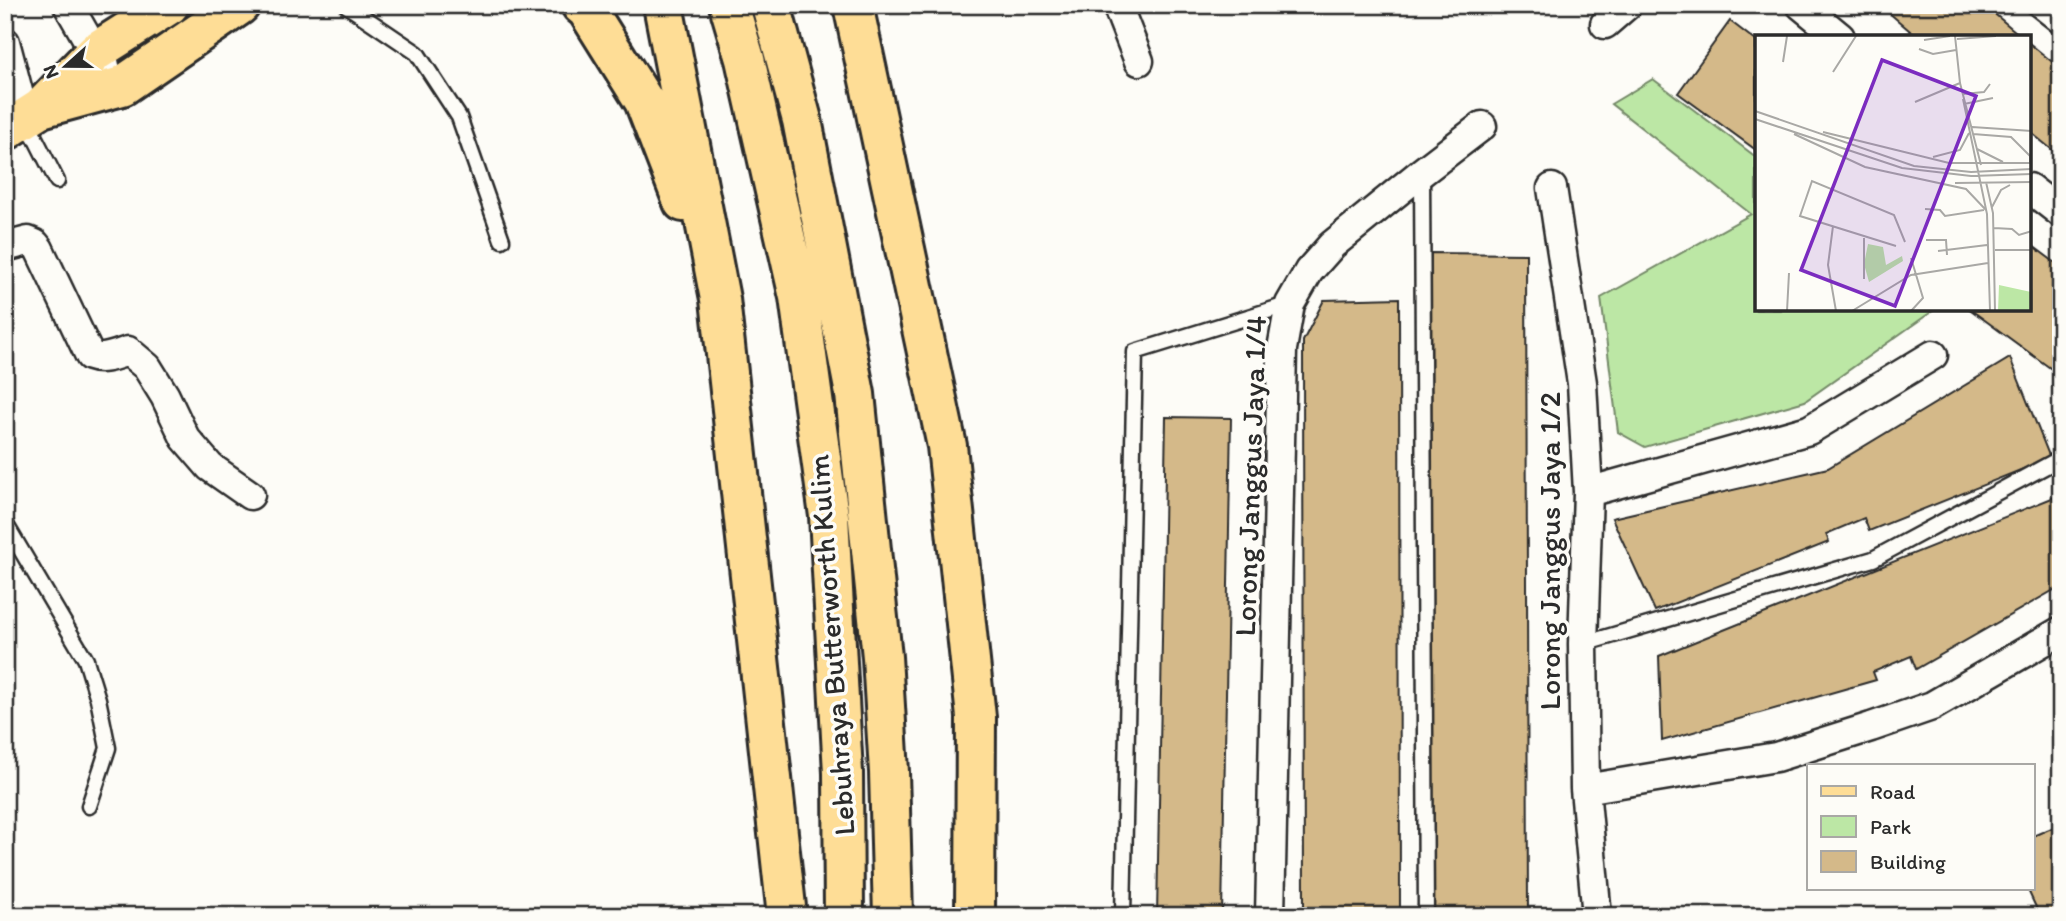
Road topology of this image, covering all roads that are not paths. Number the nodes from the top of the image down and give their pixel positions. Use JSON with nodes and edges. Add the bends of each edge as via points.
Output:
{"nodes":[{"id":1,"x":68,"y":5,"type":"edge"},
{"id":2,"x":169,"y":5,"type":"edge"},
{"id":3,"x":240,"y":5,"type":"edge"},
{"id":4,"x":346,"y":5,"type":"edge"},
{"id":5,"x":581,"y":5,"type":"edge"},
{"id":6,"x":663,"y":5,"type":"edge"},
{"id":7,"x":729,"y":5,"type":"edge"},
{"id":8,"x":771,"y":5,"type":"edge"},
{"id":9,"x":852,"y":5,"type":"edge"},
{"id":10,"x":1116,"y":5,"type":"edge"},
{"id":11,"x":1627,"y":5,"type":"edge"},
{"id":12,"x":1801,"y":5,"type":"edge"},
{"id":13,"x":2032,"y":5,"type":"edge"},
{"id":14,"x":1605,"y":24,"type":"dead end"},
{"id":15,"x":2061,"y":28,"type":"edge"},
{"id":16,"x":1838,"y":35,"type":"edge"},
{"id":17,"x":5,"y":42,"type":"edge"},
{"id":18,"x":94,"y":52,"type":"junction"},
{"id":19,"x":1139,"y":61,"type":"dead end"},
{"id":20,"x":122,"y":86,"type":"junction"},
{"id":21,"x":24,"y":119,"type":"edge"},
{"id":22,"x":1482,"y":126,"type":"dead end"},
{"id":23,"x":1422,"y":172,"type":"junction"},
{"id":24,"x":57,"y":181,"type":"dead end"},
{"id":25,"x":1552,"y":188,"type":"dead end"},
{"id":26,"x":2031,"y":190,"type":"edge"},
{"id":27,"x":2061,"y":213,"type":"edge"},
{"id":28,"x":502,"y":240,"type":"dead end"},
{"id":29,"x":5,"y":247,"type":"edge"},
{"id":30,"x":720,"y":299,"type":"junction"},
{"id":31,"x":1290,"y":304,"type":"junction"},
{"id":32,"x":1933,"y":355,"type":"dead end"},
{"id":33,"x":2061,"y":458,"type":"edge"},
{"id":34,"x":1588,"y":492,"type":"junction"},
{"id":35,"x":250,"y":495,"type":"dead end"},
{"id":36,"x":5,"y":523,"type":"edge"},
{"id":37,"x":2061,"y":631,"type":"edge"},
{"id":38,"x":1583,"y":644,"type":"junction"},
{"id":39,"x":1585,"y":789,"type":"junction"},
{"id":40,"x":89,"y":806,"type":"dead end"},
{"id":41,"x":787,"y":916,"type":"edge"},
{"id":42,"x":844,"y":916,"type":"edge"},
{"id":43,"x":893,"y":916,"type":"edge"},
{"id":44,"x":975,"y":916,"type":"edge"},
{"id":45,"x":1123,"y":916,"type":"edge"},
{"id":46,"x":1270,"y":916,"type":"edge"},
{"id":47,"x":1426,"y":916,"type":"edge"},
{"id":48,"x":1597,"y":916,"type":"edge"}],
"edges":[{"from":1,"to":18,"type":"street"},
{"from":2,"to":18,"type":"main road"},
{"from":3,"to":20,"type":"main road"},
{"from":4,"to":28,"type":"lane","via":[[417,53],[459,117]]},
{"from":5,"to":30,"type":"main road","via":[[644,100]]},
{"from":6,"to":30,"type":"main road"},
{"from":7,"to":42,"type":"main road","name":"Lebuhraya Butterworth Kulim","via":[[799,297],[829,516],[843,773]]},
{"from":8,"to":43,"type":"main road","name":"Lebuhraya Butterworth Kulim","via":[[802,120],[855,394],[882,657]]},
{"from":9,"to":44,"type":"main road","via":[[947,446],[976,717]]},
{"from":10,"to":19,"type":"street"},
{"from":11,"to":14,"type":"street"},
{"from":12,"to":16,"type":"street"},
{"from":13,"to":15,"type":"lane"},
{"from":17,"to":21,"type":"street"},
{"from":18,"to":20,"type":"street"},
{"from":18,"to":21,"type":"main road"},
{"from":20,"to":21,"type":"main road"},
{"from":21,"to":24,"type":"lane"},
{"from":22,"to":23,"type":"street","name":"Lorong Janggus Jaya 1/4"},
{"from":23,"to":31,"type":"street","name":"Lorong Janggus Jaya 1/4","via":[[1332,245],[1309,271]]},
{"from":23,"to":47,"type":"lane"},
{"from":25,"to":34,"type":"street","name":"Lorong Janggus Jaya 1/2","via":[[1582,383]]},
{"from":26,"to":27,"type":"street"},
{"from":29,"to":35,"type":"street","via":[[28,240],[35,244],[90,356],[97,359],[128,351],[147,367],[185,438],[210,467]]},
{"from":30,"to":41,"type":"main road"},
{"from":31,"to":45,"type":"lane","via":[[1135,352]]},
{"from":31,"to":46,"type":"street","name":"Lorong Janggus Jaya 1/4","via":[[1282,349]]},
{"from":32,"to":34,"type":"street","via":[[1809,430]]},
{"from":33,"to":38,"type":"lane","via":[[1873,559]]},
{"from":34,"to":38,"type":"street","name":"Lorong Janggus Jaya 1/2"},
{"from":36,"to":40,"type":"lane","via":[[86,660],[94,686],[108,748]]},
{"from":37,"to":39,"type":"street","via":[[1932,706],[1871,727],[1776,757]]},
{"from":38,"to":39,"type":"street","name":"Lorong Janggus Jaya 1/2"},
{"from":39,"to":48,"type":"street","name":"Lorong Janggus Jaya 1/2"}]}
